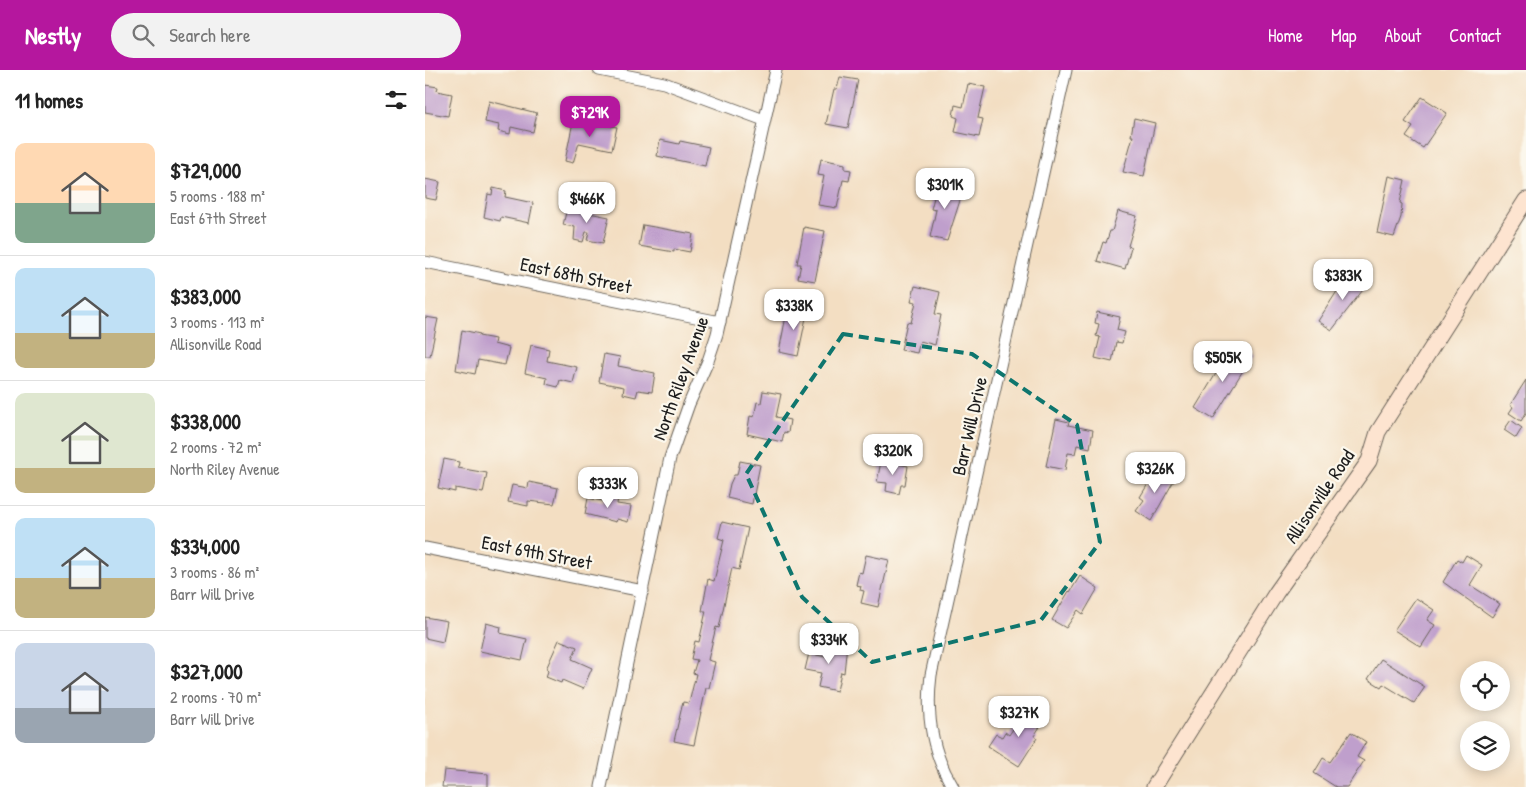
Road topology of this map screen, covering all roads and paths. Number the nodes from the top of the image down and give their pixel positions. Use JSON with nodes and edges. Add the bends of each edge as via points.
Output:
{"nodes":[{"id":1,"x":599,"y":70,"type":"edge"},
{"id":2,"x":776,"y":70,"type":"edge"},
{"id":3,"x":1066,"y":70,"type":"edge"},
{"id":4,"x":764,"y":120,"type":"junction"},
{"id":5,"x":1526,"y":200,"type":"edge"},
{"id":6,"x":425,"y":262,"type":"edge"},
{"id":7,"x":720,"y":322,"type":"junction"},
{"id":8,"x":425,"y":548,"type":"edge"},
{"id":9,"x":643,"y":591,"type":"junction"},
{"id":10,"x":601,"y":787,"type":"edge"},
{"id":11,"x":953,"y":787,"type":"edge"},
{"id":12,"x":1154,"y":787,"type":"edge"}],
"edges":[{"from":1,"to":4,"type":"street","via":[[664,83]]},
{"from":2,"to":4,"type":"street","name":"North Riley Avenue"},
{"from":3,"to":11,"type":"street","name":"Barr Will Drive","via":[[931,675],[929,706],[933,737]]},
{"from":4,"to":7,"type":"street","name":"North Riley Avenue"},
{"from":5,"to":12,"type":"main road","name":"Allisonville Road","via":[[1378,432],[1369,461],[1276,593]]},
{"from":6,"to":7,"type":"street","name":"East 68th Street"},
{"from":7,"to":9,"type":"street","name":"North Riley Avenue","via":[[671,458]]},
{"from":8,"to":9,"type":"street","name":"East 69th Street"},
{"from":9,"to":10,"type":"street","name":"North Riley Avenue"}]}
